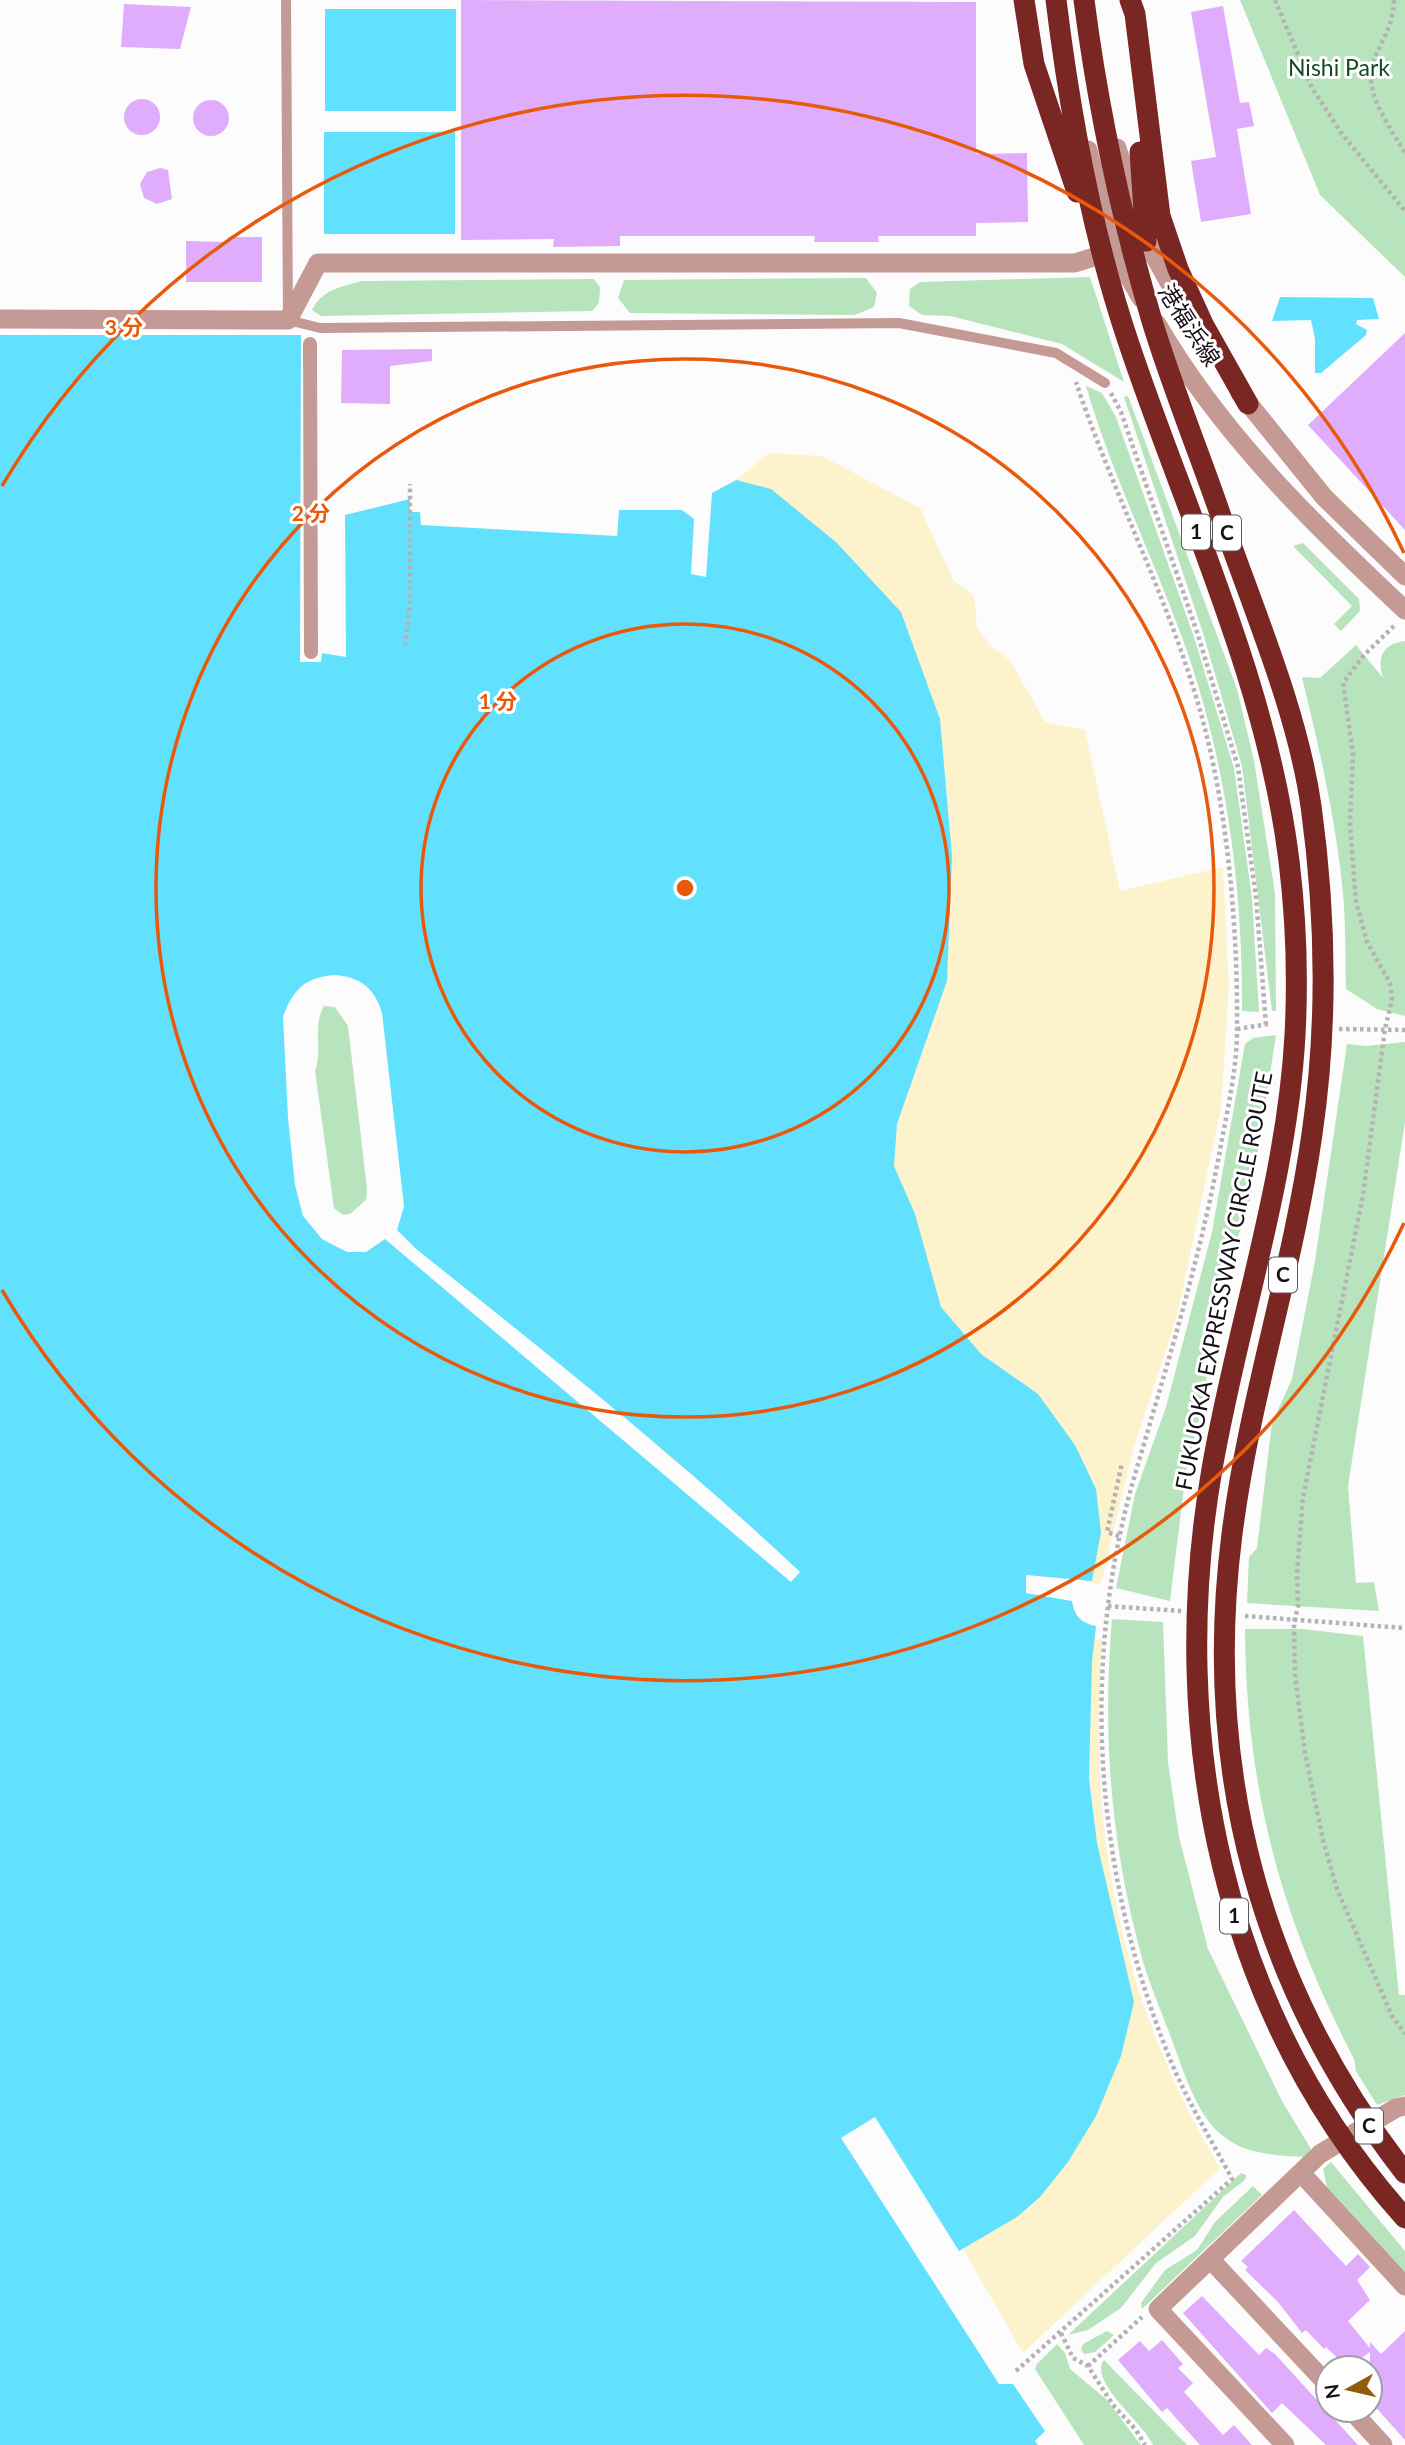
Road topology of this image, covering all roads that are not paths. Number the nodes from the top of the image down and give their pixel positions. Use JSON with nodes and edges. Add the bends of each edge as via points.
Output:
{"nodes":[{"id":1,"x":286,"y":0,"type":"edge"},
{"id":2,"x":1024,"y":0,"type":"edge"},
{"id":3,"x":1058,"y":0,"type":"edge"},
{"id":4,"x":1085,"y":0,"type":"edge"},
{"id":5,"x":1122,"y":0,"type":"edge"},
{"id":6,"x":1130,"y":0,"type":"edge"},
{"id":7,"x":1146,"y":241,"type":"junction"},
{"id":8,"x":1113,"y":249,"type":"junction"},
{"id":9,"x":0,"y":319,"type":"edge"},
{"id":10,"x":288,"y":320,"type":"junction"},
{"id":11,"x":310,"y":344,"type":"dead end"},
{"id":12,"x":1105,"y":383,"type":"road end"},
{"id":13,"x":1248,"y":404,"type":"junction"},
{"id":14,"x":1405,"y":576,"type":"edge"},
{"id":15,"x":1400,"y":618,"type":"edge"},
{"id":16,"x":311,"y":652,"type":"dead end"},
{"id":17,"x":1405,"y":2106,"type":"edge"},
{"id":18,"x":1405,"y":2173,"type":"edge"},
{"id":19,"x":1301,"y":2174,"type":"junction"},
{"id":20,"x":1405,"y":2218,"type":"edge"},
{"id":21,"x":1212,"y":2260,"type":"junction"},
{"id":22,"x":1405,"y":2286,"type":"edge"},
{"id":23,"x":1314,"y":2370,"type":"edge"},
{"id":24,"x":1364,"y":2424,"type":"edge"},
{"id":25,"x":1285,"y":2445,"type":"edge"},
{"id":26,"x":1384,"y":2445,"type":"edge"}],
"edges":[{"from":1,"to":10,"type":"lane"},
{"from":2,"to":8,"type":"highway","via":[[1034,64],[1083,212]]},
{"from":3,"to":8,"type":"street","name":"港福浜線","via":[[1076,105]]},
{"from":3,"to":20,"type":"highway","name":"FUKUOKA EXPRESSWAY CIRCLE ROUTE","number":"1","via":[[1084,174],[1126,335],[1266,738],[1281,805],[1295,937],[1292,1070],[1272,1189],[1211,1471],[1198,1599],[1198,1726],[1216,1847],[1233,1911],[1279,2031],[1348,2146]]},
{"from":4,"to":7,"type":"street","name":"港福浜線","via":[[1101,96]]},
{"from":4,"to":18,"type":"highway","number":"C","via":[[1112,170],[1150,313],[1293,729],[1310,800],[1324,935],[1320,1073],[1312,1140],[1231,1537],[1226,1599],[1227,1723],[1244,1840],[1260,1901],[1304,2017],[1372,2131]]},
{"from":5,"to":7,"type":"highway","via":[[1137,112]]},
{"from":6,"to":13,"type":"highway","via":[[1150,113],[1160,216],[1183,281]]},
{"from":7,"to":8,"type":"street"},
{"from":7,"to":13,"type":"street","name":"港福浜線","via":[[1202,340]]},
{"from":8,"to":10,"type":"street","via":[[1075,263],[318,264]]},
{"from":8,"to":15,"type":"street","name":"港福浜線","via":[[1160,330],[1254,459]]},
{"from":9,"to":10,"type":"street"},
{"from":10,"to":12,"type":"lane","via":[[320,328],[899,323],[1056,353]]},
{"from":11,"to":16,"type":"street"},
{"from":13,"to":14,"type":"street","name":"港福浜線","via":[[1324,497]]},
{"from":17,"to":19,"type":"street","via":[[1320,2154]]},
{"from":19,"to":21,"type":"street"},
{"from":19,"to":22,"type":"street"},
{"from":21,"to":23,"type":"street"},
{"from":21,"to":25,"type":"street","via":[[1158,2308]]},
{"from":24,"to":26,"type":"street"}]}
